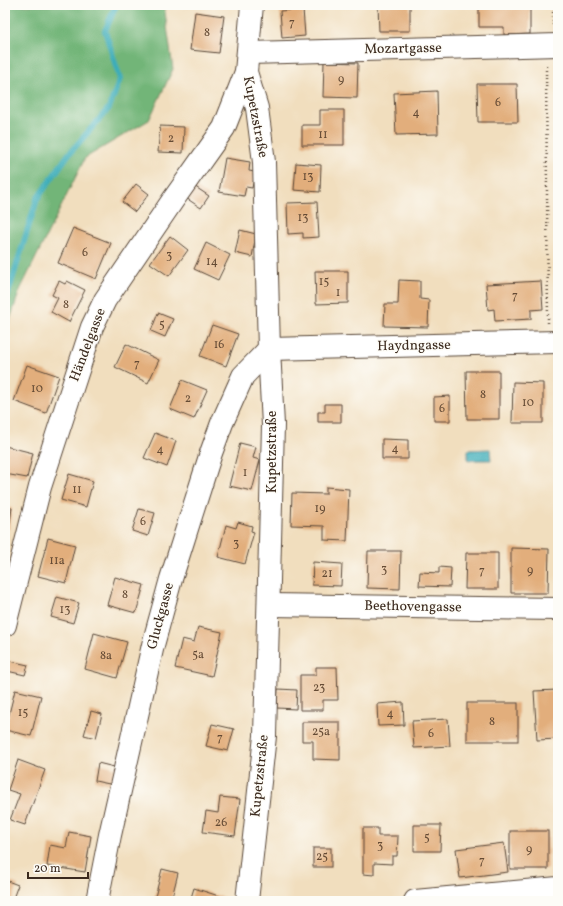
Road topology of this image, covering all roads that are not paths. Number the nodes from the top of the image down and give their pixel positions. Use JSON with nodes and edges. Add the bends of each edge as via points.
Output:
{"nodes":[{"id":1,"x":252,"y":5,"type":"edge"},
{"id":2,"x":552,"y":45,"type":"edge"},
{"id":3,"x":247,"y":63,"type":"junction"},
{"id":4,"x":554,"y":343,"type":"edge"},
{"id":5,"x":269,"y":349,"type":"junction"},
{"id":6,"x":269,"y":605,"type":"junction"},
{"id":7,"x":558,"y":609,"type":"edge"},
{"id":8,"x":5,"y":625,"type":"edge"},
{"id":9,"x":558,"y":888,"type":"edge"},
{"id":10,"x":97,"y":901,"type":"edge"},
{"id":11,"x":247,"y":901,"type":"edge"},
{"id":12,"x":252,"y":901,"type":"edge"},
{"id":13,"x":415,"y":901,"type":"edge"}],
"edges":[{"from":1,"to":3,"type":"street","name":"Kupetzstraße"},
{"from":2,"to":3,"type":"street","name":"Mozartgasse"},
{"from":3,"to":5,"type":"street","name":"Kupetzstraße","via":[[257,108],[264,162]]},
{"from":3,"to":8,"type":"street","name":"Händelgasse","via":[[224,128],[105,300],[92,327],[40,487]]},
{"from":4,"to":5,"type":"street","name":"Haydngasse"},
{"from":5,"to":6,"type":"street","name":"Kupetzstraße","via":[[273,425]]},
{"from":5,"to":10,"type":"street","name":"Gluckgasse","via":[[243,376],[222,423],[170,579]]},
{"from":6,"to":7,"type":"street","name":"Beethovengasse"},
{"from":6,"to":11,"type":"street","name":"Kupetzstraße","via":[[264,736]]},
{"from":9,"to":13,"type":"street"},
{"from":11,"to":12,"type":"street"}]}
